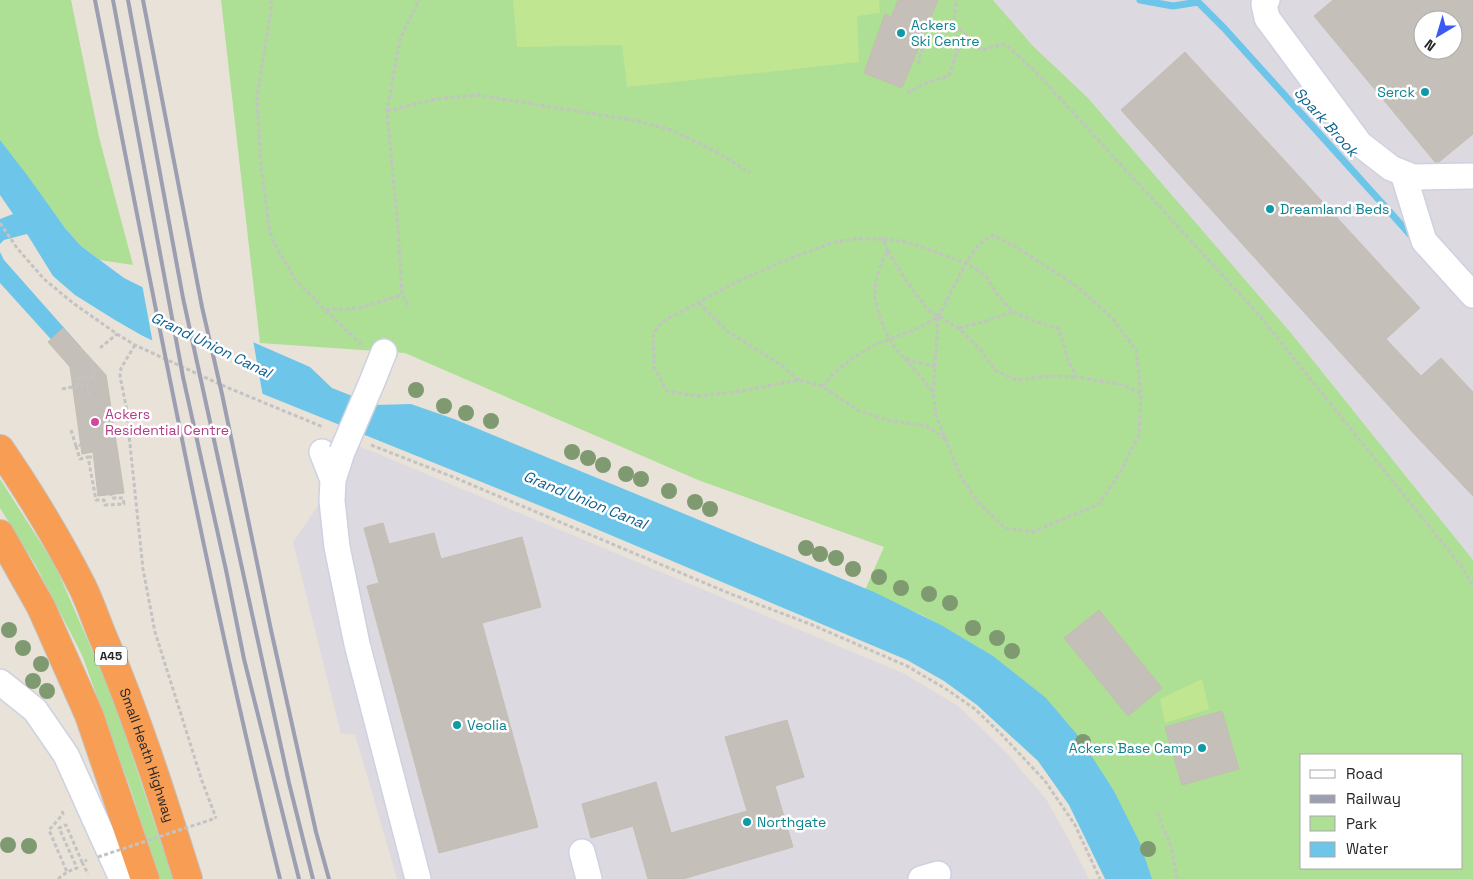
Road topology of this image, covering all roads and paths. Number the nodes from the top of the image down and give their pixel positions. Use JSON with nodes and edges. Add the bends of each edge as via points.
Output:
{"nodes":[{"id":1,"x":271,"y":0,"type":"edge"},
{"id":2,"x":419,"y":0,"type":"edge"},
{"id":3,"x":956,"y":0,"type":"edge"},
{"id":4,"x":1267,"y":0,"type":"edge"},
{"id":5,"x":954,"y":24,"type":"junction"},
{"id":6,"x":918,"y":64,"type":"dead end"},
{"id":7,"x":907,"y":93,"type":"dead end"},
{"id":8,"x":387,"y":111,"type":"junction"},
{"id":9,"x":750,"y":173,"type":"dead end"},
{"id":10,"x":1403,"y":173,"type":"junction"},
{"id":11,"x":1473,"y":176,"type":"edge"},
{"id":12,"x":0,"y":223,"type":"edge"},
{"id":13,"x":883,"y":239,"type":"junction"},
{"id":14,"x":888,"y":251,"type":"junction"},
{"id":15,"x":966,"y":263,"type":"junction"},
{"id":16,"x":402,"y":295,"type":"junction"},
{"id":17,"x":1473,"y":295,"type":"edge"},
{"id":18,"x":699,"y":303,"type":"junction"},
{"id":19,"x":408,"y":305,"type":"dead end"},
{"id":20,"x":325,"y":310,"type":"junction"},
{"id":21,"x":1014,"y":312,"type":"junction"},
{"id":22,"x":938,"y":317,"type":"junction"},
{"id":23,"x":958,"y":328,"type":"junction"},
{"id":24,"x":117,"y":334,"type":"junction"},
{"id":25,"x":888,"y":339,"type":"junction"},
{"id":26,"x":135,"y":345,"type":"junction"},
{"id":27,"x":100,"y":348,"type":"dead end"},
{"id":28,"x":384,"y":352,"type":"joint"},
{"id":29,"x":904,"y":358,"type":"junction"},
{"id":30,"x":91,"y":360,"type":"dead end"},
{"id":31,"x":935,"y":366,"type":"junction"},
{"id":32,"x":1077,"y":377,"type":"junction"},
{"id":33,"x":799,"y":380,"type":"junction"},
{"id":34,"x":78,"y":386,"type":"junction"},
{"id":35,"x":822,"y":386,"type":"junction"},
{"id":36,"x":62,"y":389,"type":"dead end"},
{"id":37,"x":933,"y":392,"type":"junction"},
{"id":38,"x":1141,"y":394,"type":"junction"},
{"id":39,"x":89,"y":396,"type":"dead end"},
{"id":40,"x":324,"y":427,"type":"dead end"},
{"id":41,"x":71,"y":430,"type":"dead end"},
{"id":42,"x":945,"y":439,"type":"junction"},
{"id":43,"x":366,"y":443,"type":"dead end"},
{"id":44,"x":81,"y":445,"type":"dead end"},
{"id":45,"x":76,"y":446,"type":"junction"},
{"id":46,"x":0,"y":449,"type":"edge"},
{"id":47,"x":88,"y":457,"type":"junction"},
{"id":48,"x":93,"y":457,"type":"dead end"},
{"id":49,"x":111,"y":495,"type":"dead end"},
{"id":50,"x":0,"y":534,"type":"edge"},
{"id":51,"x":1473,"y":586,"type":"edge"},
{"id":52,"x":1,"y":683,"type":"edge"},
{"id":53,"x":62,"y":807,"type":"dead end"},
{"id":54,"x":1156,"y":813,"type":"dead end"},
{"id":55,"x":582,"y":852,"type":"dead end"},
{"id":56,"x":82,"y":862,"type":"junction"},
{"id":57,"x":66,"y":872,"type":"junction"},
{"id":58,"x":88,"y":874,"type":"dead end"},
{"id":59,"x":58,"y":879,"type":"edge"},
{"id":60,"x":122,"y":879,"type":"edge"},
{"id":61,"x":145,"y":879,"type":"edge"},
{"id":62,"x":188,"y":879,"type":"edge"},
{"id":63,"x":418,"y":879,"type":"edge"},
{"id":64,"x":589,"y":879,"type":"edge"},
{"id":65,"x":1100,"y":879,"type":"edge"},
{"id":66,"x":1177,"y":879,"type":"edge"}],
"edges":[{"from":1,"to":20,"type":"path","via":[[256,97],[271,238],[295,279]]},
{"from":2,"to":8,"type":"path","via":[[400,39]]},
{"from":3,"to":5,"type":"path"},
{"from":4,"to":10,"type":"street","via":[[1264,4],[1267,18],[1360,144],[1391,168]]},
{"from":5,"to":6,"type":"path","via":[[924,42]]},
{"from":5,"to":7,"type":"path","via":[[959,45],[949,76]]},
{"from":5,"to":51,"type":"path","via":[[982,50],[1005,44],[1040,76],[1260,315]]},
{"from":8,"to":9,"type":"path","via":[[436,99],[478,95],[638,121],[671,130],[715,151]]},
{"from":8,"to":16,"type":"path"},
{"from":10,"to":11,"type":"street","via":[[1413,177]]},
{"from":10,"to":17,"type":"street","via":[[1424,242]]},
{"from":12,"to":24,"type":"path","via":[[44,280]]},
{"from":13,"to":14,"type":"path"},
{"from":13,"to":15,"type":"path","via":[[907,242]]},
{"from":13,"to":18,"type":"path","via":[[831,243],[784,260]]},
{"from":14,"to":22,"type":"path","via":[[928,310]]},
{"from":14,"to":25,"type":"path","via":[[878,271],[874,293]]},
{"from":15,"to":21,"type":"path","via":[[986,276],[996,293]]},
{"from":15,"to":22,"type":"path"},
{"from":15,"to":38,"type":"path","via":[[978,245],[993,235],[1078,287],[1112,318],[1136,350]]},
{"from":16,"to":19,"type":"path"},
{"from":16,"to":20,"type":"path","via":[[359,308]]},
{"from":18,"to":33,"type":"path","via":[[727,331],[781,364]]},
{"from":18,"to":33,"type":"path","via":[[662,322],[653,334],[654,366],[667,391],[698,396]]},
{"from":20,"to":28,"type":"path","via":[[365,347]]},
{"from":21,"to":23,"type":"path"},
{"from":21,"to":32,"type":"path","via":[[1059,328],[1069,363]]},
{"from":22,"to":23,"type":"path"},
{"from":22,"to":25,"type":"path"},
{"from":22,"to":31,"type":"path"},
{"from":23,"to":32,"type":"path","via":[[996,370],[1016,380]]},
{"from":24,"to":26,"type":"path"},
{"from":24,"to":27,"type":"path"},
{"from":25,"to":29,"type":"path"},
{"from":25,"to":35,"type":"path","via":[[850,360]]},
{"from":26,"to":40,"type":"path"},
{"from":26,"to":56,"type":"path","bridge":true,"via":[[121,368],[120,376],[143,569],[155,632],[216,818]]},
{"from":28,"to":63,"type":"street","bridge":true,"via":[[372,382],[332,452],[332,502],[337,547],[357,644]]},
{"from":29,"to":31,"type":"path"},
{"from":29,"to":37,"type":"path"},
{"from":30,"to":34,"type":"path","via":[[95,376],[77,379]]},
{"from":31,"to":37,"type":"path"},
{"from":32,"to":38,"type":"path","via":[[1123,385]]},
{"from":33,"to":35,"type":"path"},
{"from":34,"to":36,"type":"path"},
{"from":34,"to":39,"type":"path","via":[[87,385]]},
{"from":35,"to":42,"type":"path","via":[[857,410],[891,421],[927,426]]},
{"from":37,"to":42,"type":"path","via":[[936,416]]},
{"from":38,"to":42,"type":"path","via":[[1139,435],[1120,474],[1099,504],[1032,532],[1005,528],[977,501],[960,475]]},
{"from":41,"to":45,"type":"path"},
{"from":43,"to":65,"type":"path","via":[[810,624],[907,666],[946,688],[975,709],[1045,781],[1075,825]]},
{"from":44,"to":45,"type":"path"},
{"from":45,"to":47,"type":"path","via":[[80,459]]},
{"from":46,"to":62,"type":"highway","name":"Small Heath Highway","number":"A45","via":[[25,485],[82,588],[128,696]]},
{"from":47,"to":48,"type":"path"},
{"from":47,"to":49,"type":"path","via":[[96,500],[104,500],[105,505],[124,504],[123,498],[112,498]]},
{"from":50,"to":61,"type":"highway","via":[[41,607],[89,715]]},
{"from":52,"to":60,"type":"street","via":[[35,710],[66,755]]},
{"from":53,"to":57,"type":"path","via":[[63,814],[49,830]]},
{"from":54,"to":66,"type":"path","via":[[1171,846]]},
{"from":55,"to":64,"type":"street"},
{"from":56,"to":57,"type":"path","via":[[66,825],[60,828],[77,868]]},
{"from":56,"to":58,"type":"path"},
{"from":57,"to":59,"type":"path"}]}
